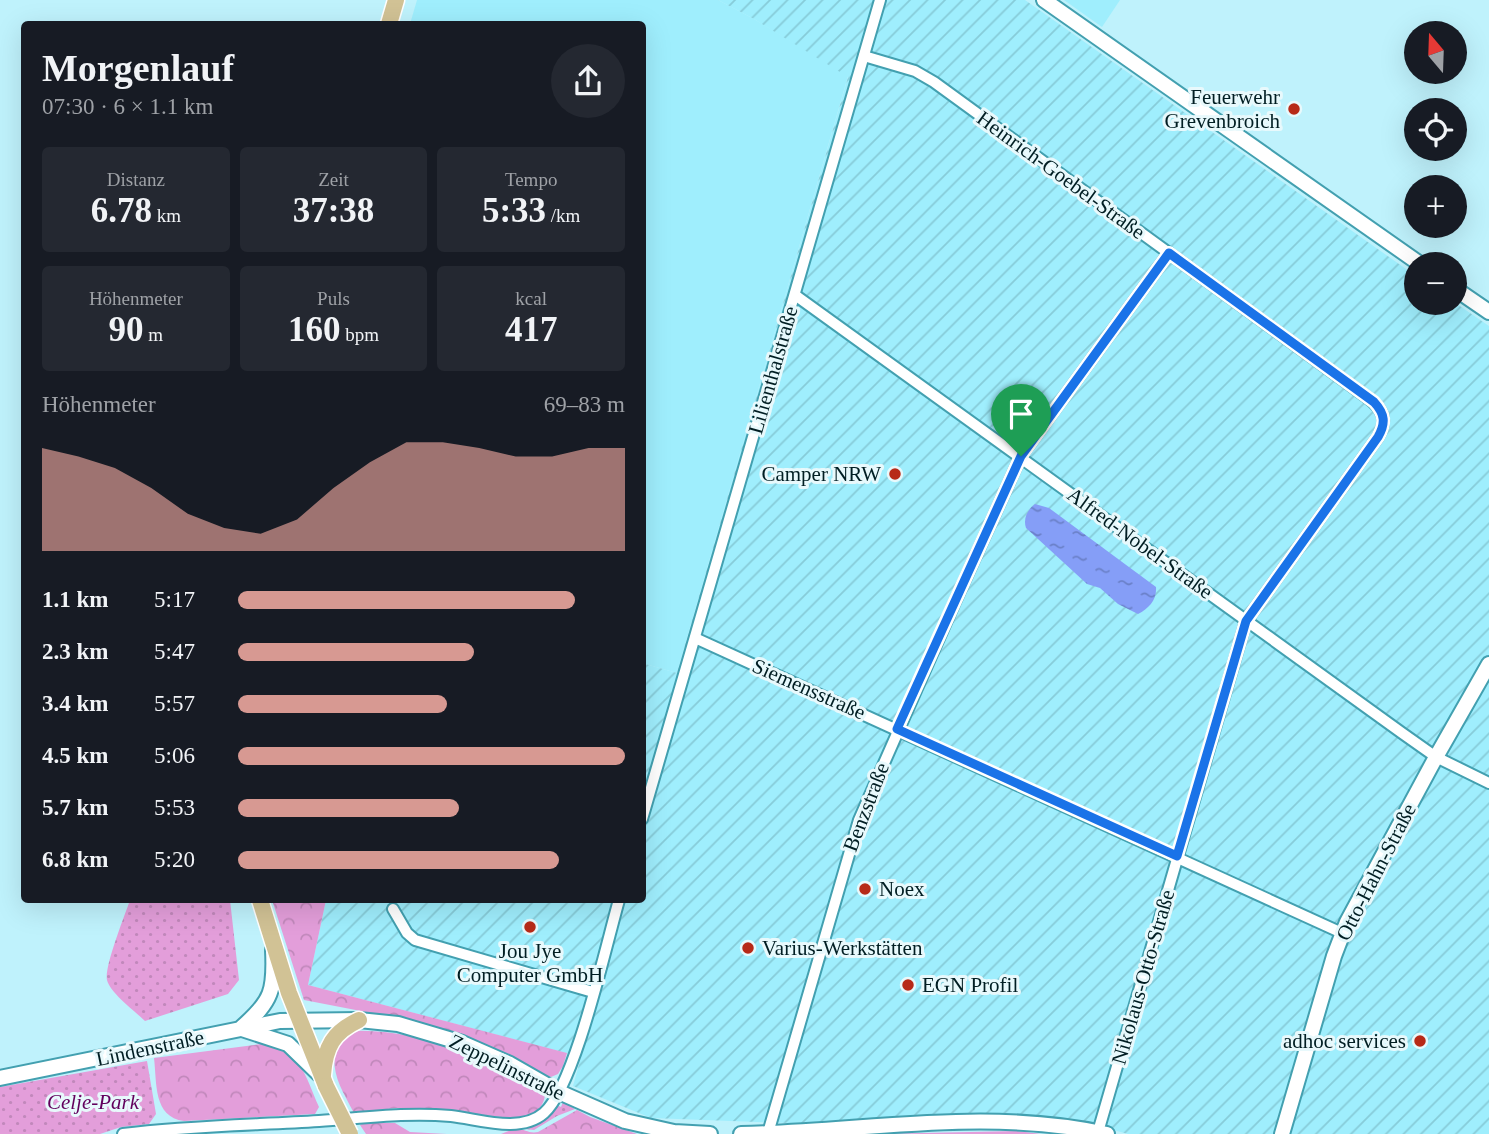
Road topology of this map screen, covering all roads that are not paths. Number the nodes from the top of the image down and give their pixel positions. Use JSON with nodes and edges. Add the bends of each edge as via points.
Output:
{"nodes":[{"id":1,"x":396,"y":0,"type":"edge"},
{"id":2,"x":880,"y":0,"type":"edge"},
{"id":3,"x":1044,"y":0,"type":"edge"},
{"id":4,"x":389,"y":21,"type":"edge"},
{"id":5,"x":864,"y":55,"type":"junction"},
{"id":6,"x":1169,"y":253,"type":"junction"},
{"id":7,"x":1404,"y":253,"type":"edge"},
{"id":8,"x":795,"y":295,"type":"junction"},
{"id":9,"x":1467,"y":297,"type":"edge"},
{"id":10,"x":1489,"y":312,"type":"edge"},
{"id":11,"x":1021,"y":456,"type":"junction"},
{"id":12,"x":1246,"y":621,"type":"junction"},
{"id":13,"x":695,"y":638,"type":"junction"},
{"id":14,"x":1489,"y":664,"type":"edge"},
{"id":15,"x":897,"y":729,"type":"junction"},
{"id":16,"x":1436,"y":757,"type":"junction"},
{"id":17,"x":1489,"y":783,"type":"edge"},
{"id":18,"x":646,"y":805,"type":"edge"},
{"id":19,"x":1177,"y":856,"type":"junction"},
{"id":20,"x":261,"y":903,"type":"edge"},
{"id":21,"x":618,"y":903,"type":"edge"},
{"id":22,"x":393,"y":909,"type":"dead end"},
{"id":23,"x":1342,"y":933,"type":"junction"},
{"id":24,"x":272,"y":942,"type":"junction"},
{"id":25,"x":593,"y":992,"type":"junction"},
{"id":26,"x":299,"y":1019,"type":"junction"},
{"id":27,"x":359,"y":1020,"type":"junction"},
{"id":28,"x":241,"y":1028,"type":"junction"},
{"id":29,"x":0,"y":1078,"type":"edge"},
{"id":30,"x":324,"y":1081,"type":"junction"},
{"id":31,"x":559,"y":1092,"type":"junction"},
{"id":32,"x":768,"y":1133,"type":"edge"},
{"id":33,"x":1103,"y":1133,"type":"edge"},
{"id":34,"x":123,"y":1134,"type":"edge"},
{"id":35,"x":350,"y":1134,"type":"edge"},
{"id":36,"x":710,"y":1134,"type":"edge"},
{"id":37,"x":741,"y":1134,"type":"edge"},
{"id":38,"x":1282,"y":1134,"type":"edge"}],
"edges":[{"from":1,"to":4,"type":"main road"},
{"from":2,"to":5,"type":"street","name":"Lilienthalstraße"},
{"from":3,"to":7,"type":"street"},
{"from":5,"to":6,"type":"street","name":"Heinrich-Goebel-Straße","via":[[934,82]]},
{"from":5,"to":8,"type":"street","name":"Lilienthalstraße"},
{"from":6,"to":11,"type":"street","name":"Benzstraße"},
{"from":6,"to":12,"type":"street","name":"Heinrich-Goebel-Straße","via":[[1368,398],[1384,417],[1378,437]]},
{"from":8,"to":11,"type":"street","name":"Alfred-Nobel-Straße"},
{"from":8,"to":13,"type":"street","name":"Lilienthalstraße"},
{"from":9,"to":10,"type":"street"},
{"from":11,"to":12,"type":"street","name":"Alfred-Nobel-Straße"},
{"from":11,"to":15,"type":"street","name":"Benzstraße"},
{"from":12,"to":16,"type":"street","name":"Alfred-Nobel-Straße"},
{"from":12,"to":19,"type":"street","name":"Nikolaus-Otto-Straße"},
{"from":13,"to":15,"type":"street","name":"Siemensstraße"},
{"from":13,"to":18,"type":"street","name":"Lilienthalstraße"},
{"from":14,"to":16,"type":"street","name":"Otto-Hahn-Straße"},
{"from":15,"to":19,"type":"street","name":"Siemensstraße"},
{"from":15,"to":32,"type":"street","name":"Benzstraße","via":[[850,847]]},
{"from":16,"to":17,"type":"street","name":"Alfred-Nobel-Straße"},
{"from":16,"to":23,"type":"street","name":"Otto-Hahn-Straße"},
{"from":19,"to":23,"type":"street","name":"Siemensstraße"},
{"from":19,"to":33,"type":"street","name":"Nikolaus-Otto-Straße"},
{"from":20,"to":24,"type":"main road"},
{"from":21,"to":25,"type":"street"},
{"from":22,"to":25,"type":"street","via":[[415,940]]},
{"from":23,"to":38,"type":"street","name":"Otto-Hahn-Straße"},
{"from":24,"to":26,"type":"main road"},
{"from":24,"to":28,"type":"street","via":[[268,1000]]},
{"from":25,"to":31,"type":"street"},
{"from":26,"to":27,"type":"street","name":"Zeppelinstraße"},
{"from":26,"to":28,"type":"street","name":"Lindenstraße"},
{"from":26,"to":30,"type":"main road"},
{"from":27,"to":30,"type":"main road","via":[[339,1031],[328,1044]]},
{"from":27,"to":31,"type":"street","name":"Zeppelinstraße","via":[[398,1024],[461,1043]]},
{"from":28,"to":29,"type":"street","name":"Lindenstraße"},
{"from":28,"to":30,"type":"street","via":[[288,1044]]},
{"from":30,"to":35,"type":"main road","bridge":true},
{"from":31,"to":34,"type":"street","via":[[542,1115],[523,1123],[387,1114]]},
{"from":31,"to":36,"type":"street","name":"Zeppelinstraße","via":[[632,1123]]},
{"from":32,"to":33,"type":"street","via":[[973,1120]]},
{"from":32,"to":37,"type":"street"}]}
